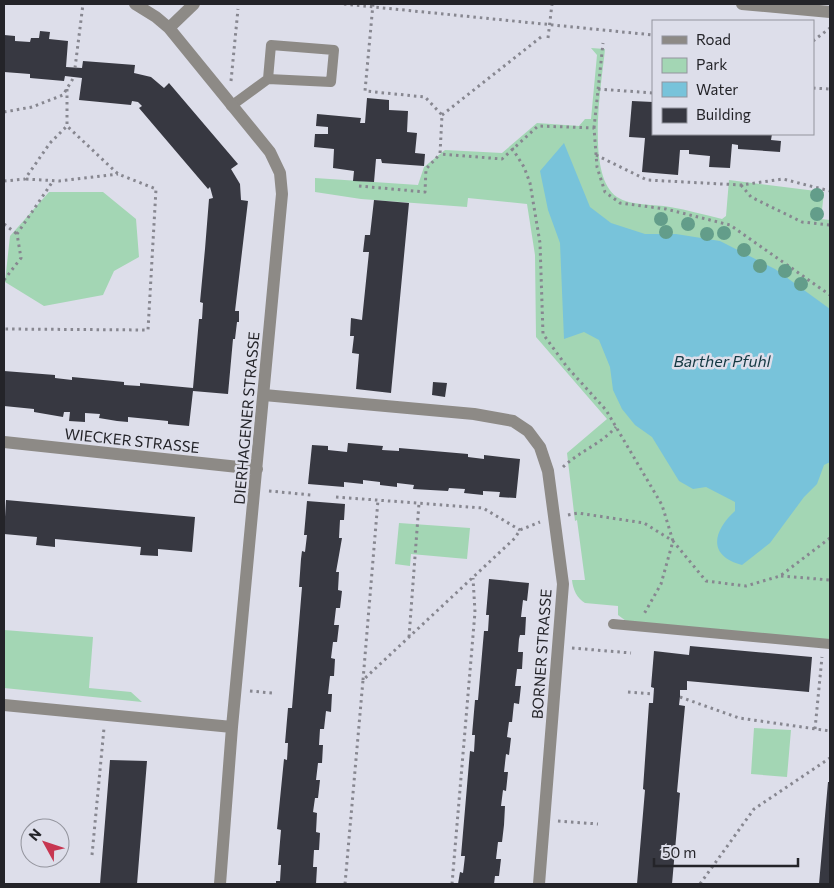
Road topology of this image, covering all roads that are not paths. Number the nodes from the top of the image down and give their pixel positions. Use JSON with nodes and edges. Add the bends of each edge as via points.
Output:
{"nodes":[{"id":1,"x":135,"y":4,"type":"edge"},
{"id":2,"x":194,"y":4,"type":"edge"},
{"id":3,"x":742,"y":4,"type":"edge"},
{"id":4,"x":830,"y":12,"type":"edge"},
{"id":5,"x":169,"y":28,"type":"junction"},
{"id":6,"x":268,"y":79,"type":"junction"},
{"id":7,"x":231,"y":106,"type":"junction"},
{"id":8,"x":264,"y":395,"type":"junction"},
{"id":9,"x":4,"y":442,"type":"edge"},
{"id":10,"x":257,"y":469,"type":"junction"},
{"id":11,"x":613,"y":624,"type":"dead end"},
{"id":12,"x":827,"y":644,"type":"edge"},
{"id":13,"x":4,"y":705,"type":"edge"},
{"id":14,"x":232,"y":727,"type":"junction"},
{"id":15,"x":220,"y":884,"type":"edge"},
{"id":16,"x":539,"y":884,"type":"edge"}],
"edges":[{"from":1,"to":5,"type":"street","name":"DIERHAGENER STRASSE"},
{"from":2,"to":5,"type":"street"},
{"from":3,"to":4,"type":"street"},
{"from":5,"to":7,"type":"street","name":"DIERHAGENER STRASSE"},
{"from":6,"to":6,"type":"lane","via":[[331,82],[334,50],[270,45]]},
{"from":6,"to":7,"type":"lane"},
{"from":7,"to":8,"type":"street","name":"DIERHAGENER STRASSE","via":[[270,152],[280,173],[282,194]]},
{"from":8,"to":10,"type":"street","name":"DIERHAGENER STRASSE"},
{"from":8,"to":16,"type":"street","name":"BORNER STRASSE","via":[[474,414],[513,421],[528,431],[540,447],[548,472],[563,584]]},
{"from":9,"to":10,"type":"street","name":"WIECKER STRASSE"},
{"from":10,"to":14,"type":"street","name":"DIERHAGENER STRASSE"},
{"from":11,"to":12,"type":"lane"},
{"from":13,"to":14,"type":"street"},
{"from":14,"to":15,"type":"street","name":"DIERHAGENER STRASSE"}]}
